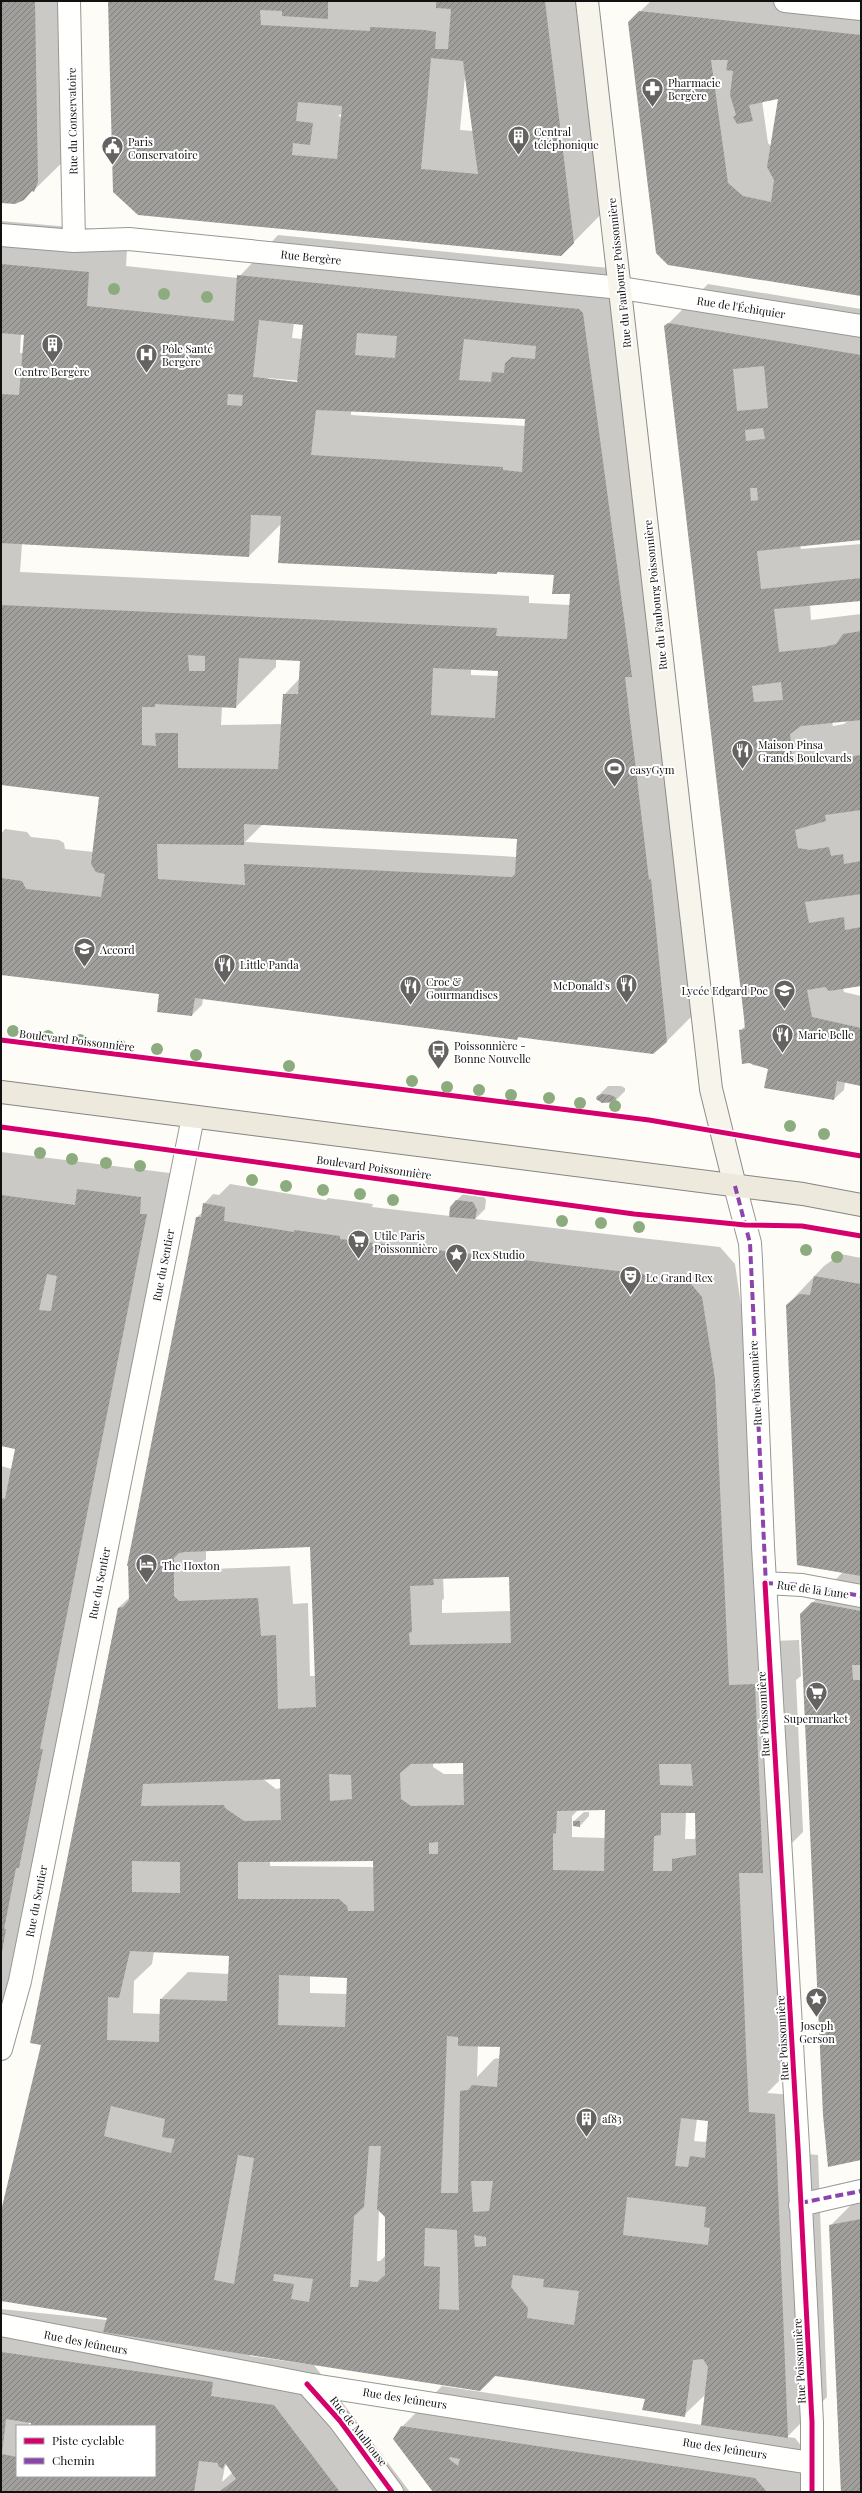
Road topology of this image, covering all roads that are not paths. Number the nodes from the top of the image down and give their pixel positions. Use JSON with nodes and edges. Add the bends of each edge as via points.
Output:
{"nodes":[{"id":1,"x":69,"y":1,"type":"edge"},
{"id":2,"x":587,"y":1,"type":"edge"},
{"id":3,"x":785,"y":1,"type":"edge"},
{"id":4,"x":861,"y":9,"type":"edge"},
{"id":5,"x":1,"y":235,"type":"edge"},
{"id":6,"x":74,"y":241,"type":"junction"},
{"id":7,"x":621,"y":288,"type":"junction"},
{"id":8,"x":861,"y":326,"type":"edge"},
{"id":9,"x":1,"y":1092,"type":"edge"},
{"id":10,"x":193,"y":1117,"type":"junction"},
{"id":11,"x":735,"y":1186,"type":"junction"},
{"id":12,"x":861,"y":1205,"type":"edge"},
{"id":13,"x":766,"y":1583,"type":"junction"},
{"id":14,"x":861,"y":1596,"type":"edge"},
{"id":15,"x":1,"y":2049,"type":"edge"},
{"id":16,"x":861,"y":2191,"type":"edge"},
{"id":17,"x":800,"y":2205,"type":"junction"},
{"id":18,"x":1,"y":2325,"type":"edge"},
{"id":19,"x":307,"y":2384,"type":"junction"},
{"id":20,"x":811,"y":2463,"type":"junction"},
{"id":21,"x":392,"y":2492,"type":"edge"},
{"id":22,"x":812,"y":2492,"type":"edge"}],
"edges":[{"from":1,"to":6,"type":"street","name":"Rue du Conservatoire"},
{"from":2,"to":7,"type":"street","name":"Rue du Faubourg Poissonnière"},
{"from":3,"to":4,"type":"street"},
{"from":5,"to":6,"type":"street","name":"Rue Bergère"},
{"from":6,"to":7,"type":"street","name":"Rue Bergère","via":[[129,239]]},
{"from":7,"to":8,"type":"street","name":"Rue de l'Échiquier"},
{"from":7,"to":11,"type":"street","name":"Rue du Faubourg Poissonnière","via":[[711,1089]]},
{"from":9,"to":10,"type":"main road"},
{"from":10,"to":11,"type":"main road","via":[[532,1158]]},
{"from":10,"to":15,"type":"street","name":"Rue du Sentier","via":[[20,1981]]},
{"from":11,"to":12,"type":"main road","via":[[804,1194]]},
{"from":11,"to":13,"type":"street","name":"Rue Poissonnière","via":[[750,1243]]},
{"from":13,"to":14,"type":"street","name":"Rue de la Lune","via":[[802,1585]]},
{"from":13,"to":17,"type":"street","name":"Rue Poissonnière"},
{"from":16,"to":17,"type":"street"},
{"from":17,"to":20,"type":"street","name":"Rue Poissonnière","via":[[812,2422]]},
{"from":18,"to":19,"type":"street","name":"Rue des Jeûneurs"},
{"from":19,"to":20,"type":"street","name":"Rue des Jeûneurs"},
{"from":19,"to":21,"type":"street","name":"Rue de Mulhouse","via":[[340,2421]]},
{"from":20,"to":22,"type":"street","name":"Rue Poissonnière"}]}
